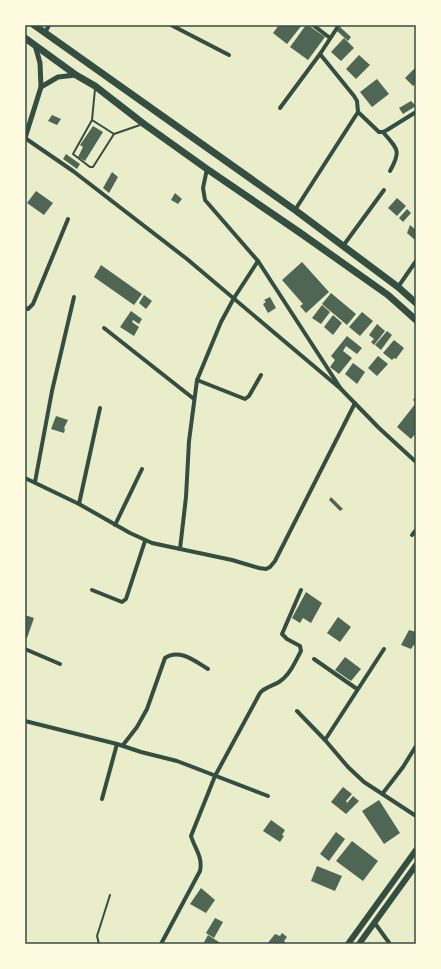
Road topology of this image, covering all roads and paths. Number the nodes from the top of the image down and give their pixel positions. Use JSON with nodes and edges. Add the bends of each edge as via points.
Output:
{"nodes":[{"id":1,"x":34,"y":25,"type":"edge"},
{"id":2,"x":49,"y":25,"type":"edge"},
{"id":3,"x":171,"y":25,"type":"edge"},
{"id":4,"x":314,"y":25,"type":"edge"},
{"id":5,"x":339,"y":25,"type":"edge"},
{"id":6,"x":45,"y":33,"type":"junction"},
{"id":7,"x":25,"y":38,"type":"edge"},
{"id":8,"x":330,"y":38,"type":"junction"},
{"id":9,"x":35,"y":45,"type":"junction"},
{"id":10,"x":320,"y":54,"type":"junction"},
{"id":11,"x":229,"y":55,"type":"dead end"},
{"id":12,"x":76,"y":75,"type":"junction"},
{"id":13,"x":95,"y":86,"type":"junction"},
{"id":14,"x":41,"y":87,"type":"junction"},
{"id":15,"x":280,"y":108,"type":"dead end"},
{"id":16,"x":358,"y":112,"type":"junction"},
{"id":17,"x":416,"y":112,"type":"edge"},
{"id":18,"x":92,"y":120,"type":"junction"},
{"id":19,"x":144,"y":124,"type":"junction"},
{"id":20,"x":383,"y":132,"type":"junction"},
{"id":21,"x":114,"y":134,"type":"junction"},
{"id":22,"x":26,"y":135,"type":"edge"},
{"id":23,"x":207,"y":169,"type":"junction"},
{"id":24,"x":390,"y":170,"type":"dead end"},
{"id":25,"x":384,"y":190,"type":"dead end"},
{"id":26,"x":295,"y":210,"type":"junction"},
{"id":27,"x":68,"y":219,"type":"dead end"},
{"id":28,"x":343,"y":246,"type":"junction"},
{"id":29,"x":258,"y":261,"type":"junction"},
{"id":30,"x":416,"y":261,"type":"edge"},
{"id":31,"x":398,"y":287,"type":"junction"},
{"id":32,"x":74,"y":297,"type":"dead end"},
{"id":33,"x":234,"y":298,"type":"junction"},
{"id":34,"x":416,"y":303,"type":"edge"},
{"id":35,"x":25,"y":308,"type":"edge"},
{"id":36,"x":416,"y":320,"type":"edge"},
{"id":37,"x":104,"y":328,"type":"dead end"},
{"id":38,"x":261,"y":375,"type":"dead end"},
{"id":39,"x":197,"y":380,"type":"junction"},
{"id":40,"x":341,"y":389,"type":"junction"},
{"id":41,"x":194,"y":399,"type":"junction"},
{"id":42,"x":355,"y":403,"type":"junction"},
{"id":43,"x":100,"y":408,"type":"dead end"},
{"id":44,"x":416,"y":462,"type":"edge"},
{"id":45,"x":142,"y":469,"type":"dead end"},
{"id":46,"x":25,"y":478,"type":"edge"},
{"id":47,"x":35,"y":482,"type":"junction"},
{"id":48,"x":79,"y":504,"type":"junction"},
{"id":49,"x":115,"y":524,"type":"junction"},
{"id":50,"x":416,"y":530,"type":"edge"},
{"id":51,"x":412,"y":535,"type":"dead end"},
{"id":52,"x":145,"y":541,"type":"junction"},
{"id":53,"x":180,"y":549,"type":"junction"},
{"id":54,"x":92,"y":590,"type":"dead end"},
{"id":55,"x":301,"y":590,"type":"dead end"},
{"id":56,"x":25,"y":649,"type":"edge"},
{"id":57,"x":384,"y":649,"type":"dead end"},
{"id":58,"x":314,"y":659,"type":"dead end"},
{"id":59,"x":60,"y":664,"type":"dead end"},
{"id":60,"x":208,"y":669,"type":"dead end"},
{"id":61,"x":357,"y":689,"type":"junction"},
{"id":62,"x":297,"y":711,"type":"dead end"},
{"id":63,"x":25,"y":721,"type":"edge"},
{"id":64,"x":325,"y":740,"type":"junction"},
{"id":65,"x":117,"y":744,"type":"junction"},
{"id":66,"x":123,"y":745,"type":"junction"},
{"id":67,"x":416,"y":746,"type":"edge"},
{"id":68,"x":215,"y":776,"type":"junction"},
{"id":69,"x":383,"y":793,"type":"junction"},
{"id":70,"x":268,"y":796,"type":"dead end"},
{"id":71,"x":102,"y":799,"type":"dead end"},
{"id":72,"x":416,"y":816,"type":"edge"},
{"id":73,"x":416,"y":850,"type":"edge"},
{"id":74,"x":416,"y":865,"type":"edge"},
{"id":75,"x":388,"y":888,"type":"junction"},
{"id":76,"x":396,"y":893,"type":"junction"},
{"id":77,"x":110,"y":895,"type":"dead end"},
{"id":78,"x":374,"y":922,"type":"junction"},
{"id":79,"x":99,"y":944,"type":"edge"},
{"id":80,"x":161,"y":944,"type":"edge"},
{"id":81,"x":348,"y":944,"type":"edge"},
{"id":82,"x":359,"y":944,"type":"edge"},
{"id":83,"x":390,"y":944,"type":"edge"}],
"edges":[{"from":1,"to":6,"type":"highway"},
{"from":2,"to":6,"type":"street"},
{"from":3,"to":11,"type":"street"},
{"from":4,"to":8,"type":"street"},
{"from":5,"to":8,"type":"street"},
{"from":6,"to":26,"type":"highway"},
{"from":7,"to":9,"type":"highway"},
{"from":8,"to":10,"type":"street"},
{"from":9,"to":12,"type":"highway"},
{"from":9,"to":14,"type":"street","via":[[40,63]]},
{"from":10,"to":15,"type":"street"},
{"from":10,"to":16,"type":"street","via":[[354,96]]},
{"from":12,"to":13,"type":"highway"},
{"from":12,"to":14,"type":"street","via":[[58,77]]},
{"from":13,"to":18,"type":"lane"},
{"from":13,"to":19,"type":"highway"},
{"from":14,"to":22,"type":"street"},
{"from":16,"to":20,"type":"street","via":[[374,129]]},
{"from":16,"to":26,"type":"street"},
{"from":17,"to":20,"type":"street"},
{"from":18,"to":21,"type":"lane"},
{"from":18,"to":21,"type":"lane","via":[[73,154],[90,167],[93,167]]},
{"from":19,"to":21,"type":"lane"},
{"from":19,"to":23,"type":"highway"},
{"from":20,"to":24,"type":"street","via":[[397,152]]},
{"from":22,"to":33,"type":"street"},
{"from":23,"to":29,"type":"street","via":[[203,188],[205,200]]},
{"from":23,"to":36,"type":"highway","via":[[388,296]]},
{"from":25,"to":28,"type":"street"},
{"from":26,"to":28,"type":"highway"},
{"from":27,"to":35,"type":"street","via":[[33,304],[28,309]]},
{"from":28,"to":31,"type":"highway"},
{"from":29,"to":33,"type":"street"},
{"from":29,"to":40,"type":"street"},
{"from":30,"to":31,"type":"street"},
{"from":31,"to":34,"type":"highway"},
{"from":32,"to":47,"type":"street","via":[[52,391]]},
{"from":33,"to":39,"type":"street"},
{"from":33,"to":40,"type":"street"},
{"from":37,"to":41,"type":"street"},
{"from":38,"to":39,"type":"street","via":[[245,399]]},
{"from":39,"to":41,"type":"street"},
{"from":40,"to":42,"type":"street"},
{"from":41,"to":53,"type":"street"},
{"from":42,"to":44,"type":"street"},
{"from":42,"to":53,"type":"street","via":[[270,567],[259,568]]},
{"from":43,"to":48,"type":"street"},
{"from":45,"to":49,"type":"street"},
{"from":46,"to":47,"type":"street"},
{"from":47,"to":48,"type":"street"},
{"from":48,"to":49,"type":"street"},
{"from":49,"to":52,"type":"street"},
{"from":50,"to":51,"type":"street"},
{"from":52,"to":53,"type":"street"},
{"from":52,"to":54,"type":"street","via":[[126,600],[122,602]]},
{"from":55,"to":68,"type":"street","via":[[282,634],[300,646],[301,651],[286,677],[260,693]]},
{"from":56,"to":59,"type":"street"},
{"from":57,"to":61,"type":"street"},
{"from":58,"to":61,"type":"street"},
{"from":60,"to":66,"type":"street","via":[[178,654],[171,654],[165,658],[147,709]]},
{"from":61,"to":64,"type":"street"},
{"from":62,"to":64,"type":"street"},
{"from":63,"to":65,"type":"street"},
{"from":64,"to":69,"type":"street","via":[[364,782]]},
{"from":65,"to":66,"type":"street"},
{"from":65,"to":71,"type":"street"},
{"from":66,"to":68,"type":"street","via":[[193,766]]},
{"from":67,"to":69,"type":"street"},
{"from":68,"to":70,"type":"street"},
{"from":68,"to":80,"type":"street","via":[[191,836],[200,853],[200,871]]},
{"from":69,"to":72,"type":"street"},
{"from":73,"to":75,"type":"main road"},
{"from":74,"to":76,"type":"main road"},
{"from":75,"to":76,"type":"main road"},
{"from":75,"to":81,"type":"main road"},
{"from":76,"to":78,"type":"main road"},
{"from":77,"to":79,"type":"lane","via":[[97,936]]},
{"from":78,"to":82,"type":"main road"},
{"from":78,"to":83,"type":"street"}]}
